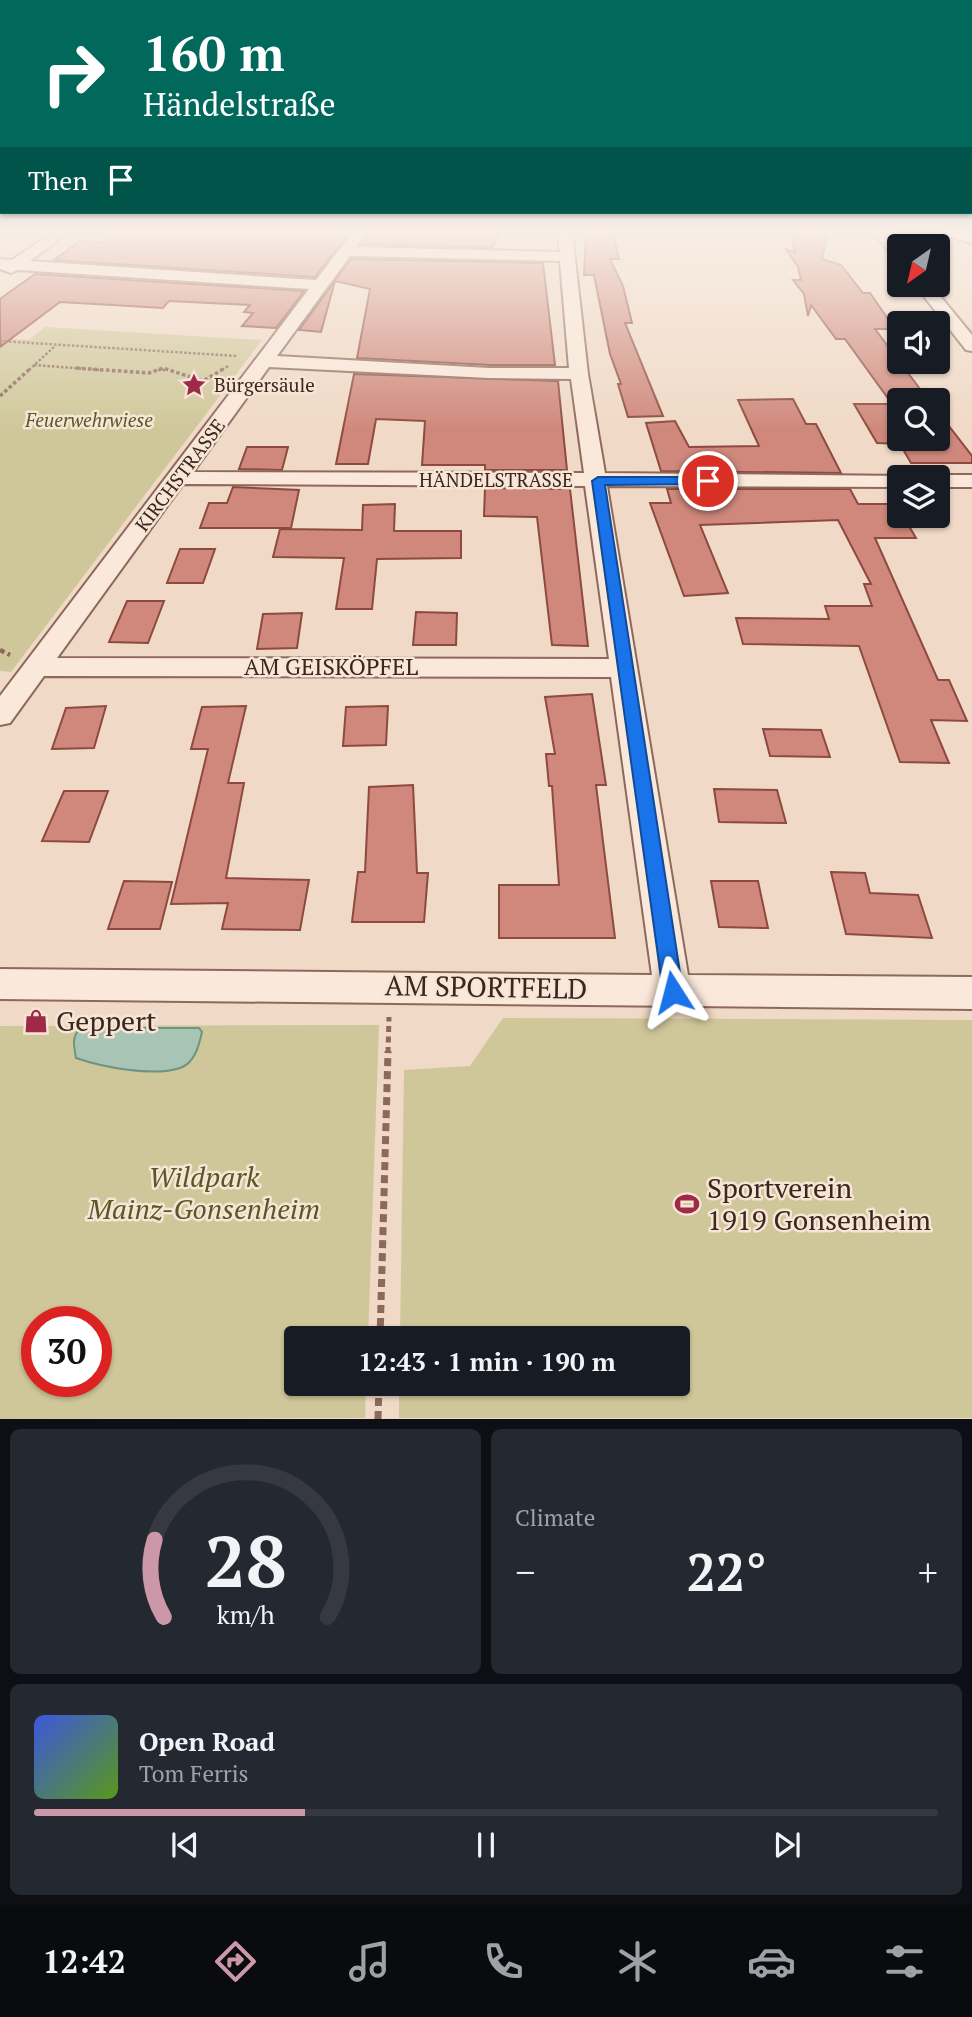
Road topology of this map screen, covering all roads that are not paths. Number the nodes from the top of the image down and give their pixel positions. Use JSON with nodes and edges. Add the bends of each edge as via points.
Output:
{"nodes":[{"id":1,"x":311,"y":299,"type":"edge"},
{"id":2,"x":571,"y":299,"type":"edge"},
{"id":3,"x":934,"y":299,"type":"edge"},
{"id":4,"x":972,"y":346,"type":"edge"},
{"id":5,"x":265,"y":361,"type":"junction"},
{"id":6,"x":579,"y":374,"type":"junction"},
{"id":7,"x":177,"y":478,"type":"junction"},
{"id":8,"x":598,"y":481,"type":"junction"},
{"id":9,"x":887,"y":481,"type":"edge"},
{"id":10,"x":950,"y":481,"type":"edge"},
{"id":11,"x":972,"y":481,"type":"edge"},
{"id":12,"x":37,"y":667,"type":"junction"},
{"id":13,"x":624,"y":668,"type":"junction"},
{"id":14,"x":0,"y":716,"type":"edge"},
{"id":15,"x":0,"y":984,"type":"edge"},
{"id":16,"x":673,"y":992,"type":"junction"},
{"id":17,"x":972,"y":993,"type":"edge"}],
"edges":[{"from":1,"to":5,"type":"street","name":"KIRCHSTRASSE"},
{"from":2,"to":6,"type":"street"},
{"from":3,"to":4,"type":"street"},
{"from":5,"to":6,"type":"street"},
{"from":5,"to":7,"type":"street","name":"KIRCHSTRASSE"},
{"from":6,"to":8,"type":"street"},
{"from":7,"to":8,"type":"street","name":"HÄNDELSTRASSE"},
{"from":7,"to":12,"type":"street","name":"KIRCHSTRASSE"},
{"from":8,"to":9,"type":"street","name":"HÄNDELSTRASSE"},
{"from":8,"to":13,"type":"street"},
{"from":10,"to":11,"type":"street"},
{"from":12,"to":13,"type":"street","name":"AM GEISKÖPFEL"},
{"from":12,"to":14,"type":"street","name":"KIRCHSTRASSE"},
{"from":13,"to":16,"type":"street"},
{"from":15,"to":16,"type":"street","name":"AM SPORTFELD"},
{"from":16,"to":17,"type":"street","name":"AM SPORTFELD"}]}
